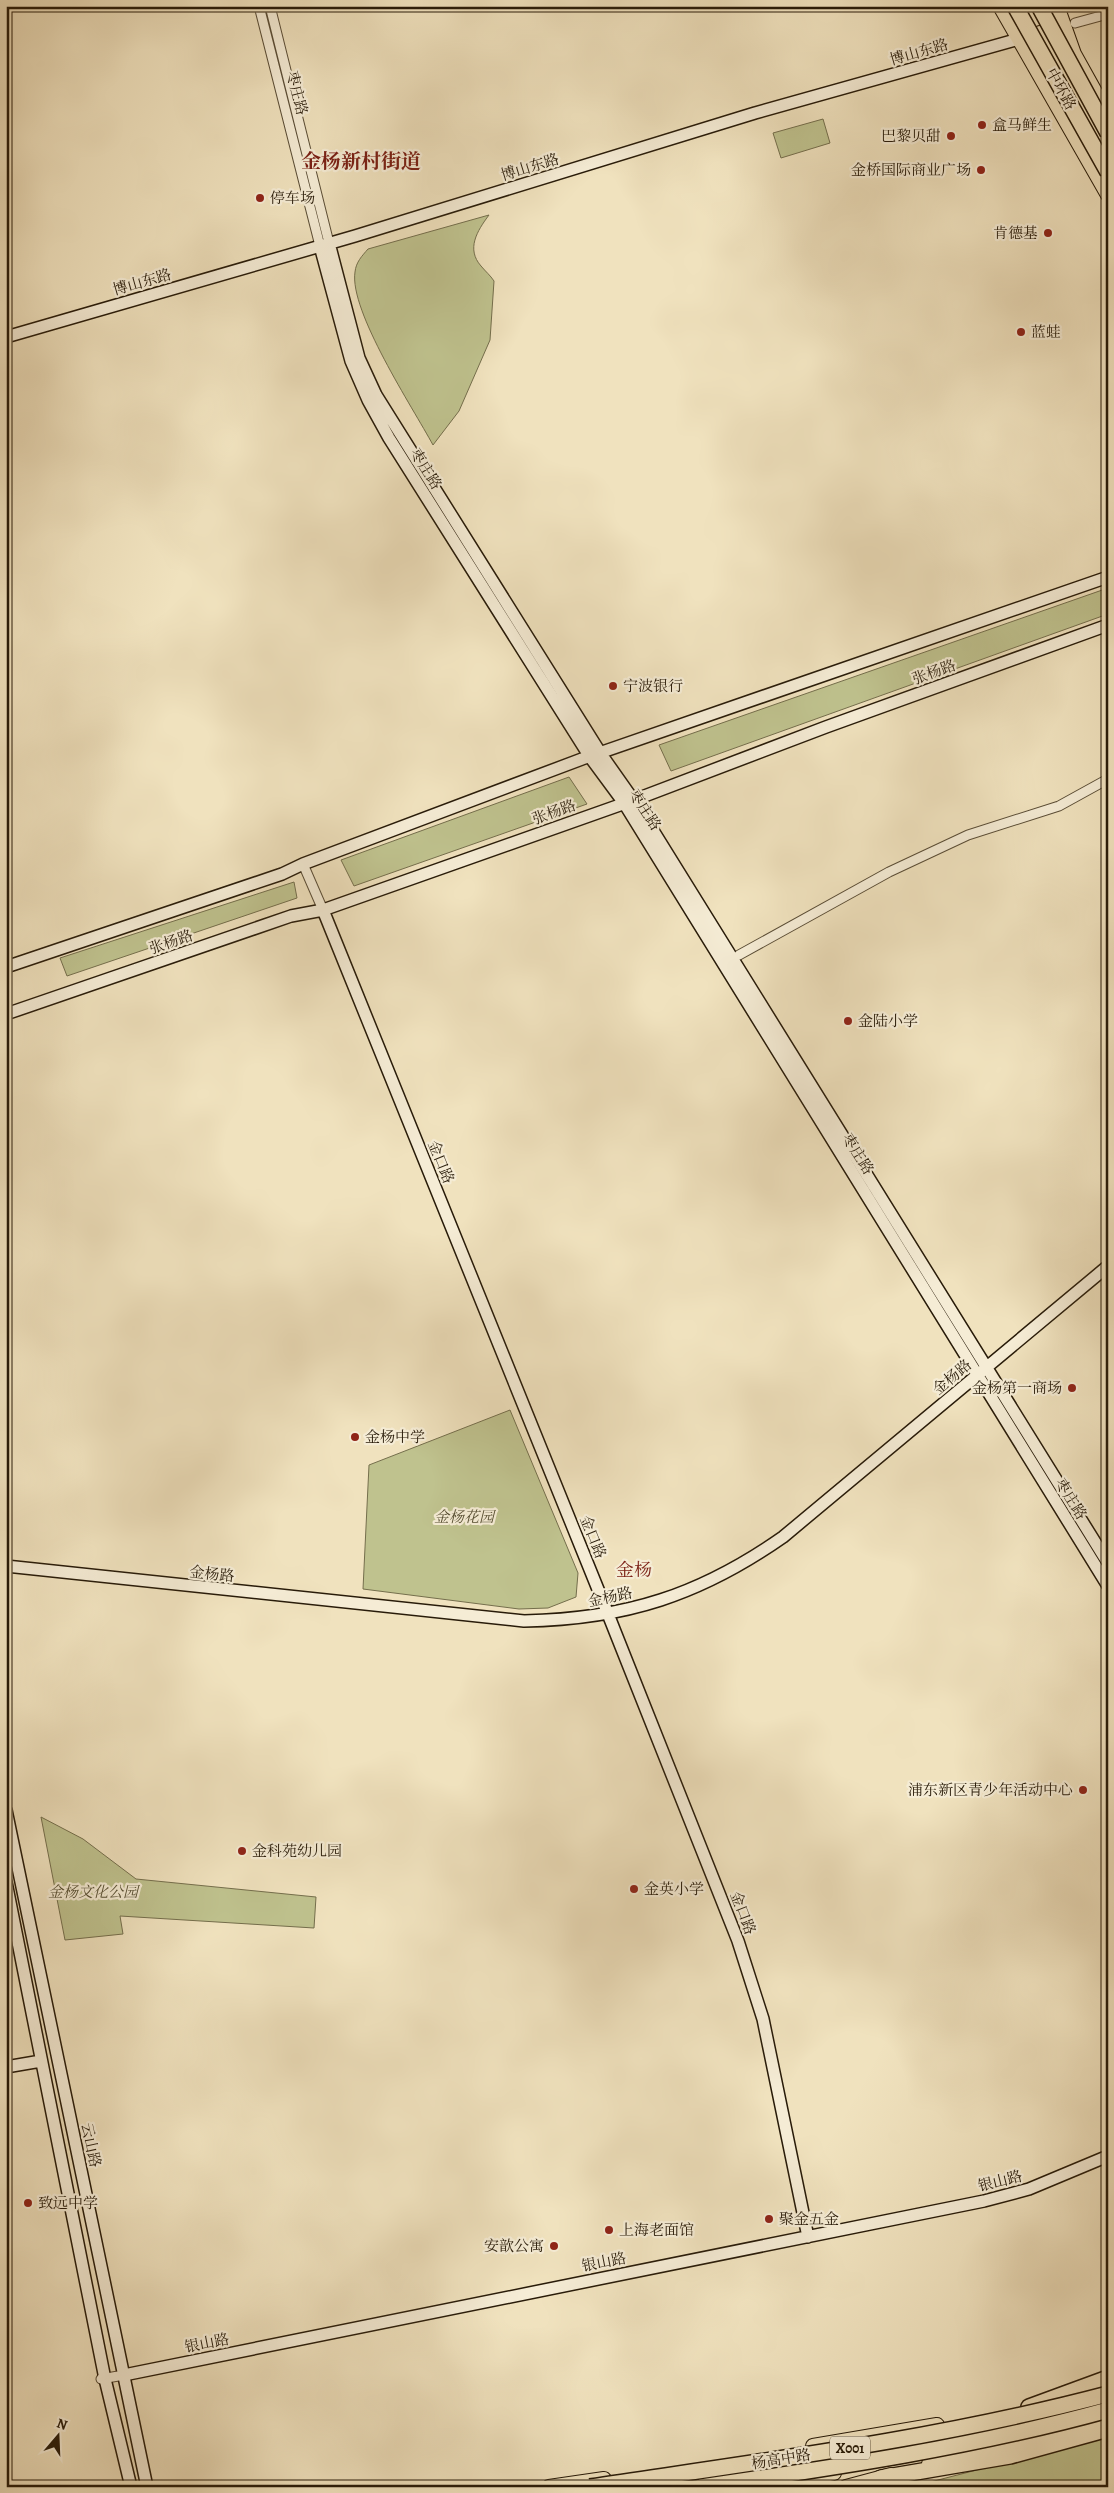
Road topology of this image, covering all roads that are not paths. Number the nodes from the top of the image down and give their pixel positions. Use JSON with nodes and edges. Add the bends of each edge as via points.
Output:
{"nodes":[{"id":1,"x":259,"y":6,"type":"edge"},
{"id":2,"x":270,"y":6,"type":"edge"},
{"id":3,"x":1000,"y":6,"type":"edge"},
{"id":4,"x":1016,"y":6,"type":"edge"},
{"id":5,"x":1039,"y":6,"type":"edge"},
{"id":6,"x":1057,"y":6,"type":"edge"},
{"id":7,"x":1108,"y":14,"type":"edge"},
{"id":8,"x":1069,"y":25,"type":"junction"},
{"id":9,"x":1040,"y":33,"type":"junction"},
{"id":10,"x":1019,"y":39,"type":"junction"},
{"id":11,"x":1108,"y":115,"type":"edge"},
{"id":12,"x":1108,"y":133,"type":"edge"},
{"id":13,"x":1108,"y":155,"type":"edge"},
{"id":14,"x":1108,"y":172,"type":"edge"},
{"id":15,"x":1108,"y":195,"type":"edge"},
{"id":16,"x":324,"y":245,"type":"junction"},
{"id":17,"x":6,"y":337,"type":"edge"},
{"id":18,"x":1108,"y":577,"type":"edge"},
{"id":19,"x":1108,"y":625,"type":"edge"},
{"id":20,"x":596,"y":755,"type":"junction"},
{"id":21,"x":1108,"y":779,"type":"edge"},
{"id":22,"x":629,"y":802,"type":"junction"},
{"id":23,"x":303,"y":864,"type":"junction"},
{"id":24,"x":324,"y":910,"type":"junction"},
{"id":25,"x":740,"y":955,"type":"dead end"},
{"id":26,"x":6,"y":967,"type":"edge"},
{"id":27,"x":6,"y":1014,"type":"edge"},
{"id":28,"x":1108,"y":1266,"type":"edge"},
{"id":29,"x":982,"y":1371,"type":"junction"},
{"id":30,"x":1108,"y":1564,"type":"edge"},
{"id":31,"x":6,"y":1566,"type":"edge"},
{"id":32,"x":1108,"y":1586,"type":"edge"},
{"id":33,"x":608,"y":1614,"type":"junction"},
{"id":34,"x":6,"y":1810,"type":"edge"},
{"id":35,"x":6,"y":1882,"type":"edge"},
{"id":36,"x":57,"y":2056,"type":"junction"},
{"id":37,"x":41,"y":2061,"type":"junction"},
{"id":38,"x":6,"y":2067,"type":"edge"},
{"id":39,"x":1108,"y":2156,"type":"edge"},
{"id":40,"x":808,"y":2236,"type":"junction"},
{"id":41,"x":124,"y":2375,"type":"junction"},
{"id":42,"x":1108,"y":2378,"type":"edge"},
{"id":43,"x":103,"y":2379,"type":"junction"},
{"id":44,"x":1108,"y":2387,"type":"edge"},
{"id":45,"x":1108,"y":2394,"type":"edge"},
{"id":46,"x":1029,"y":2407,"type":"junction"},
{"id":47,"x":1108,"y":2410,"type":"edge"},
{"id":48,"x":994,"y":2415,"type":"junction"},
{"id":49,"x":1108,"y":2421,"type":"edge"},
{"id":50,"x":1108,"y":2429,"type":"edge"},
{"id":51,"x":881,"y":2478,"type":"junction"},
{"id":52,"x":131,"y":2487,"type":"edge"},
{"id":53,"x":147,"y":2487,"type":"edge"},
{"id":54,"x":549,"y":2487,"type":"edge"},
{"id":55,"x":590,"y":2487,"type":"edge"},
{"id":56,"x":701,"y":2487,"type":"edge"},
{"id":57,"x":770,"y":2487,"type":"edge"},
{"id":58,"x":846,"y":2487,"type":"edge"}],
"edges":[{"from":1,"to":16,"type":"street","name":"枣庄路"},
{"from":2,"to":16,"type":"street","name":"枣庄路"},
{"from":3,"to":10,"type":"main road"},
{"from":4,"to":14,"type":"highway","name":"中环路","bridge":true},
{"from":5,"to":12,"type":"highway","name":"中环路","bridge":true},
{"from":6,"to":8,"type":"main road"},
{"from":7,"to":8,"type":"street"},
{"from":8,"to":9,"type":"street","name":"博山东路"},
{"from":8,"to":11,"type":"main road","via":[[1074,54]]},
{"from":9,"to":10,"type":"street","name":"博山东路"},
{"from":9,"to":13,"type":"main road"},
{"from":10,"to":15,"type":"main road"},
{"from":10,"to":16,"type":"street","name":"博山东路","via":[[755,114]]},
{"from":16,"to":17,"type":"street","name":"博山东路"},
{"from":16,"to":20,"type":"street","name":"枣庄路","via":[[356,348],[376,395]]},
{"from":18,"to":20,"type":"street","name":"张杨路"},
{"from":19,"to":22,"type":"street","name":"张杨路"},
{"from":20,"to":22,"type":"street","name":"枣庄路"},
{"from":20,"to":23,"type":"street","name":"张杨路"},
{"from":21,"to":25,"type":"street","via":[[1059,806],[968,835],[889,872]]},
{"from":22,"to":24,"type":"street","name":"张杨路"},
{"from":22,"to":29,"type":"street","name":"枣庄路"},
{"from":23,"to":24,"type":"street","name":"金口路"},
{"from":23,"to":26,"type":"street","name":"张杨路","via":[[282,874]]},
{"from":24,"to":27,"type":"street","name":"张杨路","via":[[291,916]]},
{"from":24,"to":33,"type":"street","name":"金口路"},
{"from":28,"to":29,"type":"street","name":"金杨路"},
{"from":29,"to":30,"type":"street","name":"枣庄路"},
{"from":29,"to":32,"type":"street","name":"枣庄路"},
{"from":29,"to":33,"type":"street","name":"金杨路","via":[[783,1537],[744,1564],[702,1585]]},
{"from":31,"to":33,"type":"street","name":"金杨路","via":[[482,1618],[568,1620]]},
{"from":33,"to":40,"type":"street","name":"金口路","via":[[752,1981]]},
{"from":34,"to":36,"type":"street","name":"云山路"},
{"from":35,"to":37,"type":"street","name":"云山路"},
{"from":36,"to":37,"type":"street"},
{"from":36,"to":41,"type":"street","name":"云山路"},
{"from":37,"to":38,"type":"street"},
{"from":37,"to":43,"type":"street","name":"云山路"},
{"from":39,"to":40,"type":"street","name":"银山路","via":[[1008,2195]]},
{"from":40,"to":41,"type":"street","name":"银山路"},
{"from":41,"to":43,"type":"street","name":"银山路"},
{"from":41,"to":53,"type":"street","name":"云山路"},
{"from":42,"to":46,"type":"highway"},
{"from":43,"to":52,"type":"street","name":"云山路"},
{"from":44,"to":46,"type":"main road","name":"杨高中路","number":"X001"},
{"from":45,"to":55,"type":"highway","name":"杨高中路","number":"X001","bridge":true,"via":[[1012,2418],[926,2434],[778,2460]]},
{"from":46,"to":48,"type":"main road","name":"杨高中路","number":"X001"},
{"from":47,"to":56,"type":"highway","name":"杨高中路","number":"X001","bridge":true,"via":[[930,2451]]},
{"from":48,"to":54,"type":"main road","number":"X001","via":[[782,2452]]},
{"from":48,"to":57,"type":"main road","name":"杨高中路","number":"X001","via":[[938,2441],[869,2464]]},
{"from":49,"to":51,"type":"main road","number":"X001","via":[[1031,2442],[954,2457]]},
{"from":50,"to":51,"type":"highway","via":[[1010,2456]]},
{"from":51,"to":58,"type":"main road","number":"X001"}]}
